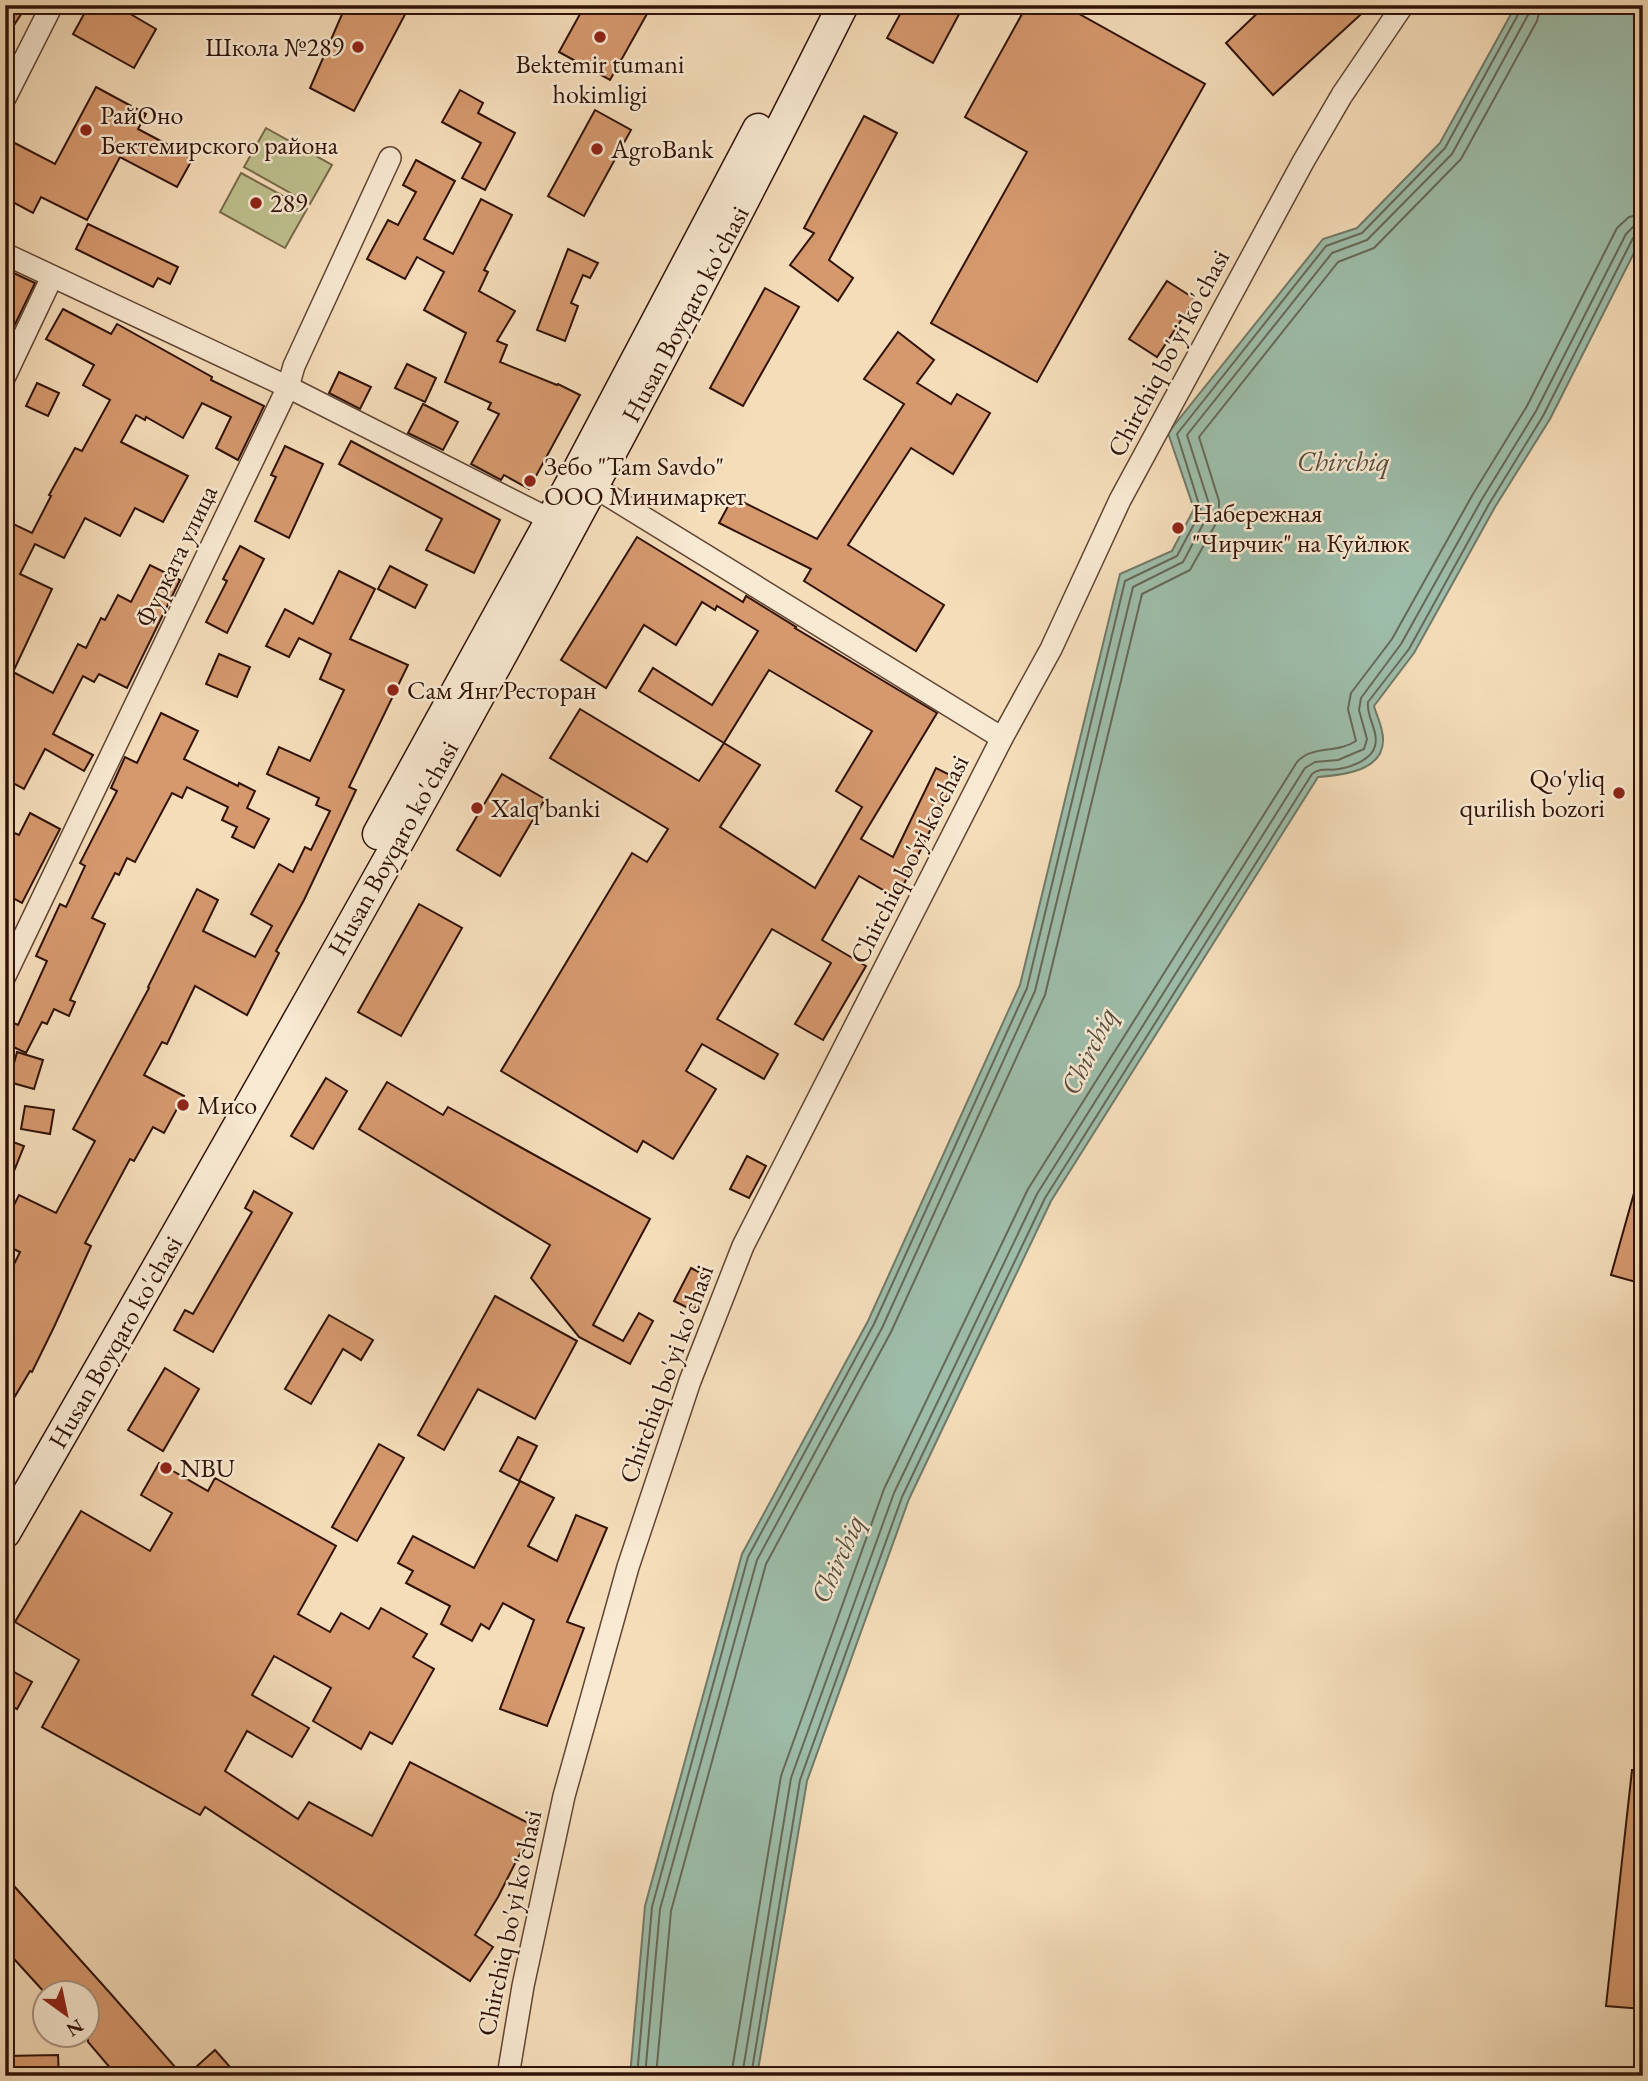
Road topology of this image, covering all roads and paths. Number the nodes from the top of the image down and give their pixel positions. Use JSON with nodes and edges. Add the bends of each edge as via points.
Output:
{"nodes":[{"id":1,"x":52,"y":5,"type":"edge"},
{"id":2,"x":821,"y":5,"type":"edge"},
{"id":3,"x":844,"y":5,"type":"edge"},
{"id":4,"x":1403,"y":5,"type":"edge"},
{"id":5,"x":5,"y":99,"type":"edge"},
{"id":6,"x":390,"y":158,"type":"dead end"},
{"id":7,"x":5,"y":254,"type":"edge"},
{"id":8,"x":52,"y":277,"type":"junction"},
{"id":9,"x":5,"y":376,"type":"edge"},
{"id":10,"x":288,"y":387,"type":"junction"},
{"id":11,"x":585,"y":481,"type":"junction"},
{"id":12,"x":561,"y":525,"type":"junction"},
{"id":13,"x":1002,"y":738,"type":"junction"},
{"id":14,"x":5,"y":976,"type":"edge"},
{"id":15,"x":5,"y":1496,"type":"edge"},
{"id":16,"x":5,"y":1533,"type":"edge"},
{"id":17,"x":508,"y":2076,"type":"edge"}],
"edges":[{"from":1,"to":5,"type":"street"},
{"from":2,"to":11,"type":"main road","name":"Husan Boyqaro ko'chasi"},
{"from":3,"to":11,"type":"main road","name":"Husan Boyqaro ko'chasi","via":[[778,137]]},
{"from":4,"to":13,"type":"street","name":"Chirchiq bo'yi ko'chasi","via":[[1303,162],[1120,500],[1051,649]]},
{"from":6,"to":10,"type":"street","name":"Фурката улица"},
{"from":7,"to":8,"type":"street"},
{"from":8,"to":9,"type":"street"},
{"from":8,"to":10,"type":"street"},
{"from":10,"to":12,"type":"street"},
{"from":10,"to":14,"type":"street","name":"Фурката улица"},
{"from":11,"to":12,"type":"main road","name":"Husan Boyqaro ko'chasi"},
{"from":11,"to":13,"type":"street","name":"Chirchiq bo'yi ko'chasi"},
{"from":12,"to":15,"type":"main road","name":"Husan Boyqaro ko'chasi"},
{"from":12,"to":16,"type":"main road","name":"Husan Boyqaro ko'chasi","via":[[227,1147]]},
{"from":13,"to":17,"type":"street","name":"Chirchiq bo'yi ko'chasi","via":[[743,1246],[690,1381],[628,1567],[564,1796]]}]}
